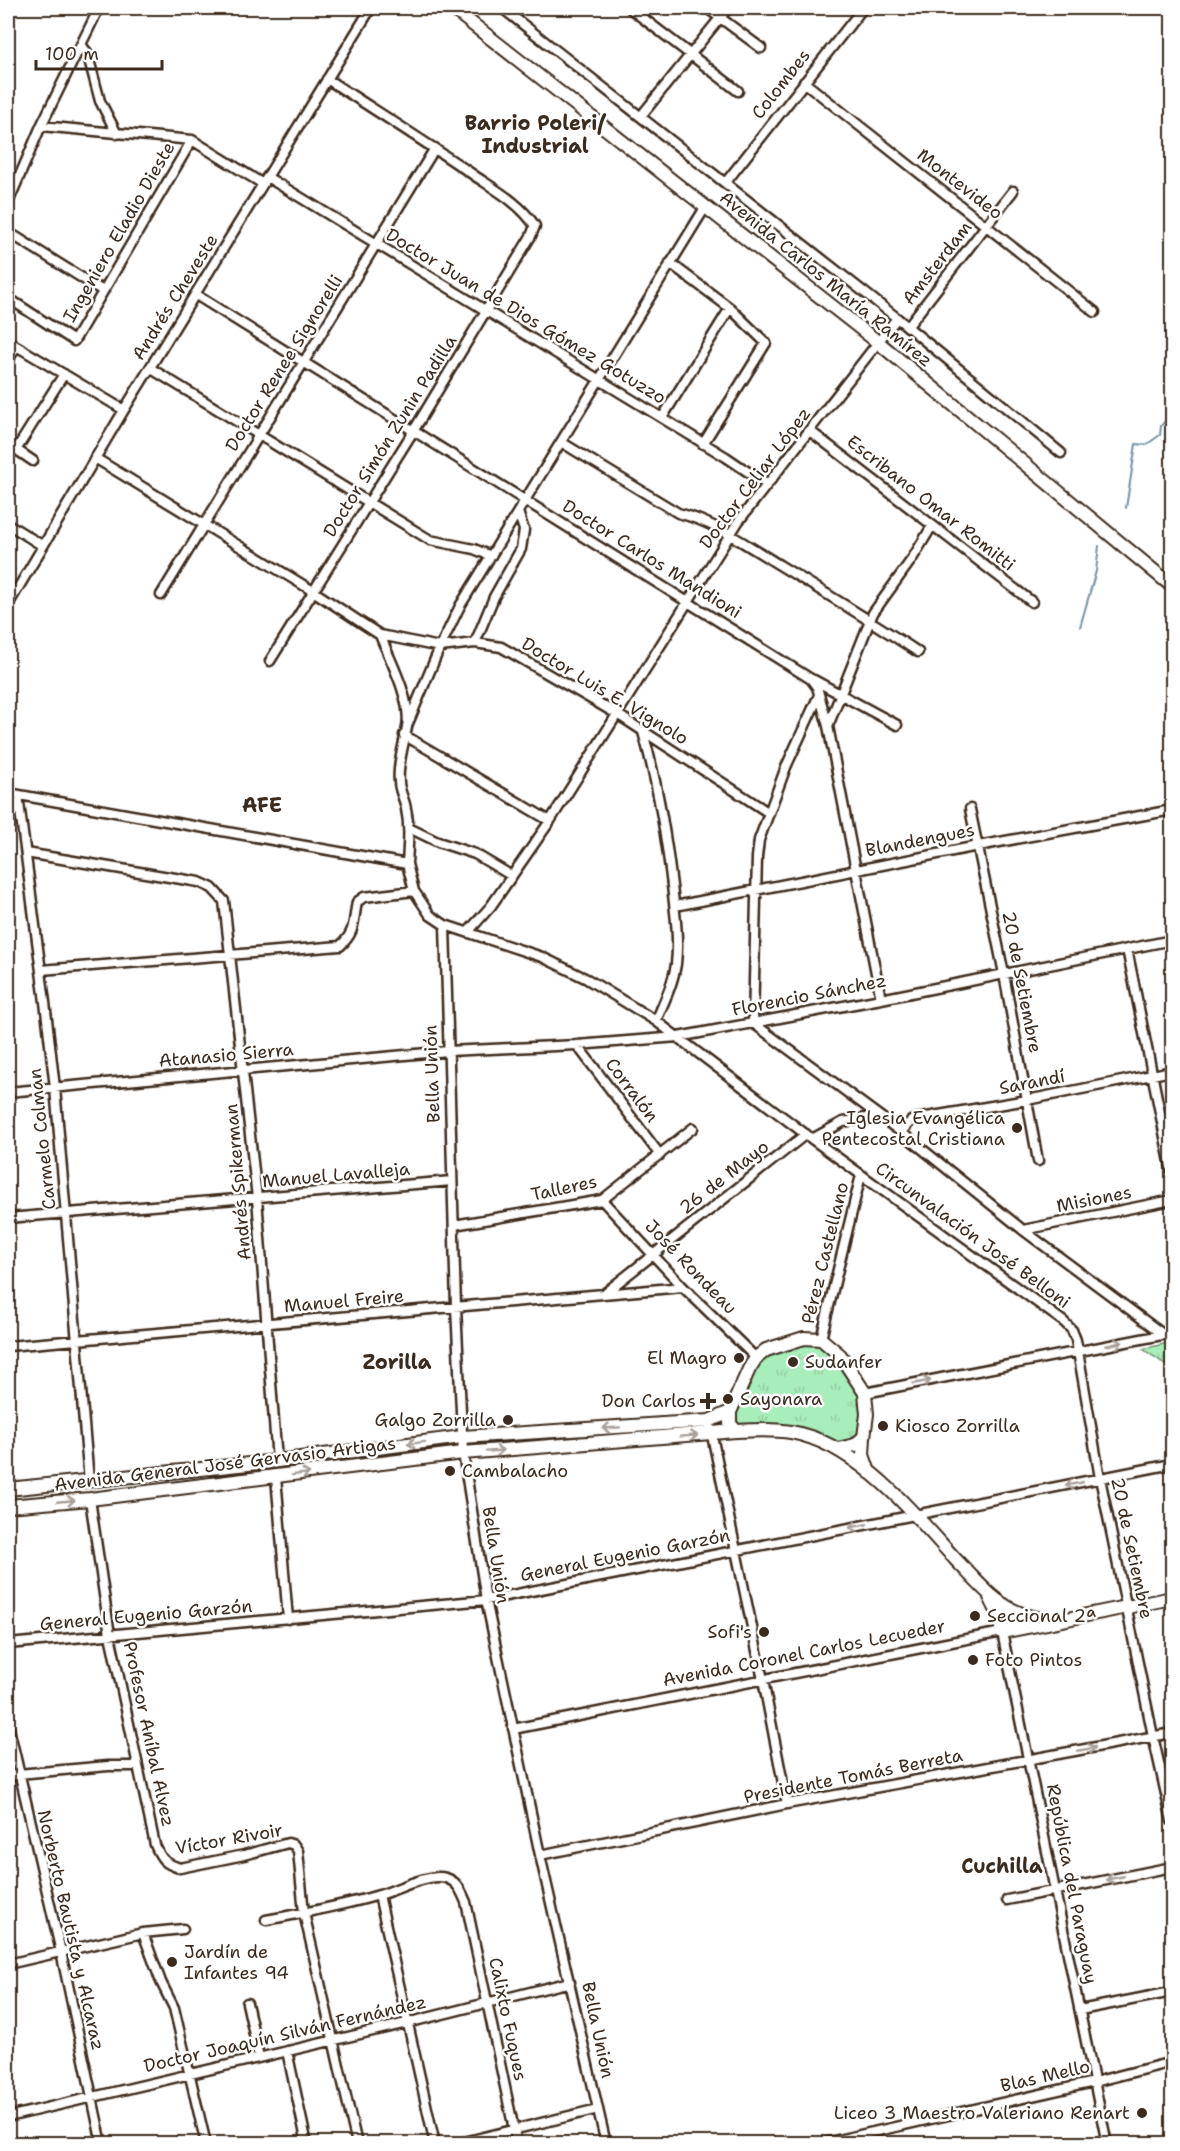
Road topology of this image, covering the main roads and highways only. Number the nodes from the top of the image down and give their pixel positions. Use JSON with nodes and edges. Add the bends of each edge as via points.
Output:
{"nodes":[{"id":1,"x":452,"y":8,"type":"edge"},
{"id":2,"x":1173,"y":586,"type":"edge"},
{"id":3,"x":730,"y":1412,"type":"junction"},
{"id":4,"x":736,"y":1431,"type":"junction"},
{"id":5,"x":864,"y":1437,"type":"junction"},
{"id":6,"x":838,"y":1449,"type":"junction"},
{"id":7,"x":869,"y":1472,"type":"junction"},
{"id":8,"x":8,"y":1489,"type":"edge"},
{"id":9,"x":8,"y":1506,"type":"edge"},
{"id":10,"x":986,"y":1591,"type":"junction"},
{"id":11,"x":1173,"y":1598,"type":"edge"},
{"id":12,"x":1050,"y":1621,"type":"junction"}],
"edges":[{"from":1,"to":2,"type":"main road","name":"Avenida Carlos María Ramírez","via":[[879,343]]},
{"from":3,"to":4,"type":"main road","via":[[730,1424]]},
{"from":3,"to":5,"type":"main road","via":[[756,1358],[766,1350],[804,1338],[821,1339],[840,1355],[865,1393]]},
{"from":3,"to":8,"type":"main road","name":"Avenida General José Gervasio Artigas","one_way":true,"via":[[709,1421],[462,1437]]},
{"from":4,"to":6,"type":"main road","name":"Avenida General José Gervasio Artigas","via":[[792,1432]]},
{"from":9,"to":4,"type":"main road","name":"Avenida General José Gervasio Artigas","one_way":true,"via":[[463,1453]]},
{"from":5,"to":6,"type":"main road","via":[[855,1445]]},
{"from":5,"to":7,"type":"main road","via":[[862,1455]]},
{"from":6,"to":7,"type":"main road"},
{"from":7,"to":10,"type":"main road"},
{"from":10,"to":12,"type":"main road","via":[[1014,1611]]},
{"from":10,"to":12,"type":"main road","name":"Avenida Coronel Carlos Lecueder","via":[[998,1613],[1002,1632]]},
{"from":11,"to":12,"type":"main road","name":"Avenida Coronel Carlos Lecueder"}]}
